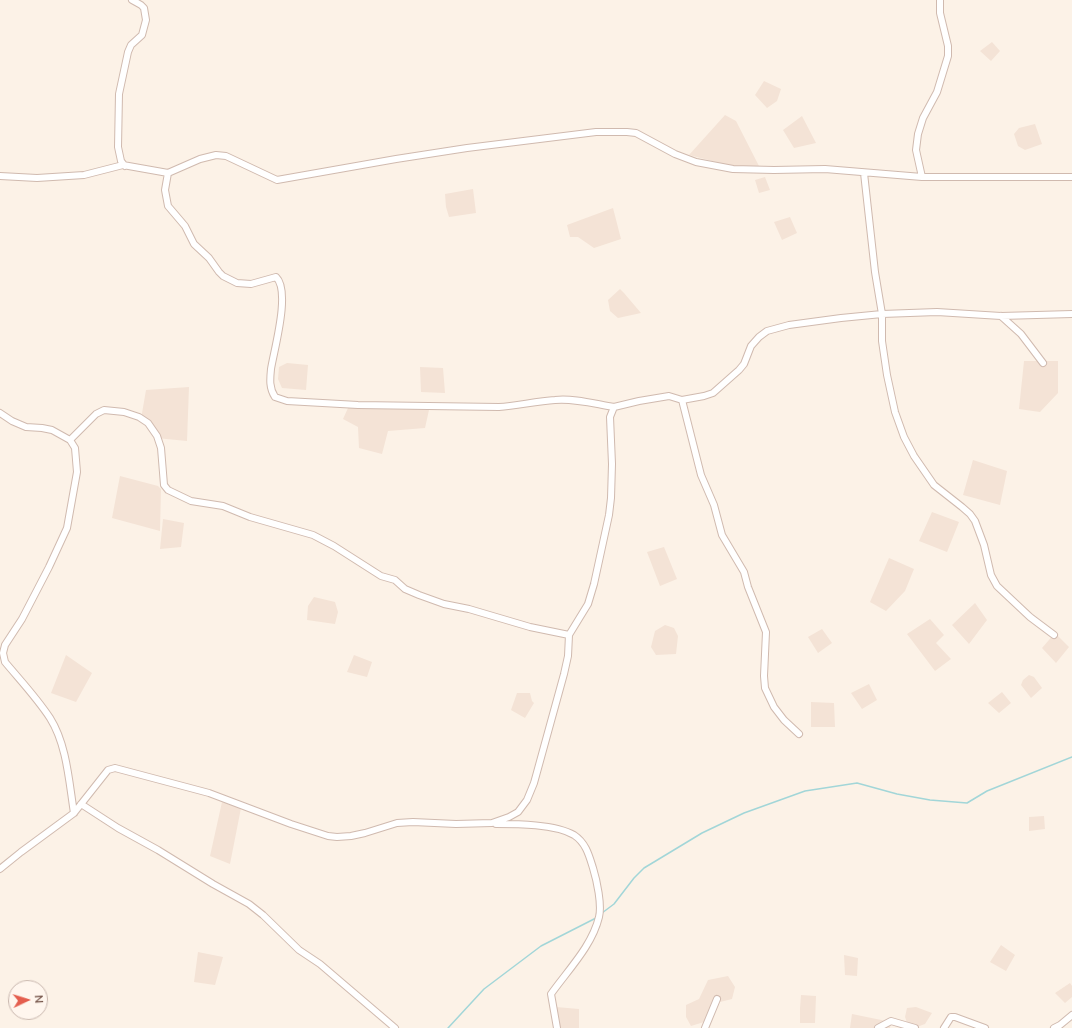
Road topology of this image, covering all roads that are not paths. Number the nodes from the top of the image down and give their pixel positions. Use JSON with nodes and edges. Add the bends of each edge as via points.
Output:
{"nodes":[{"id":1,"x":132,"y":0,"type":"edge"},
{"id":2,"x":940,"y":0,"type":"edge"},
{"id":3,"x":125,"y":166,"type":"junction"},
{"id":4,"x":168,"y":173,"type":"junction"},
{"id":5,"x":864,"y":173,"type":"junction"},
{"id":6,"x":0,"y":176,"type":"edge"},
{"id":7,"x":922,"y":177,"type":"junction"},
{"id":8,"x":1072,"y":177,"type":"edge"},
{"id":9,"x":882,"y":314,"type":"junction"},
{"id":10,"x":1072,"y":314,"type":"edge"},
{"id":11,"x":1001,"y":316,"type":"junction"},
{"id":12,"x":1042,"y":363,"type":"dead end"},
{"id":13,"x":682,"y":400,"type":"junction"},
{"id":14,"x":614,"y":407,"type":"junction"},
{"id":15,"x":0,"y":413,"type":"edge"},
{"id":16,"x":70,"y":440,"type":"junction"},
{"id":17,"x":569,"y":635,"type":"junction"},
{"id":18,"x":1054,"y":635,"type":"dead end"},
{"id":19,"x":0,"y":657,"type":"edge"},
{"id":20,"x":5,"y":662,"type":"junction"},
{"id":21,"x":799,"y":734,"type":"dead end"},
{"id":22,"x":81,"y":804,"type":"junction"},
{"id":23,"x":74,"y":813,"type":"junction"},
{"id":24,"x":492,"y":823,"type":"junction"},
{"id":25,"x":0,"y":869,"type":"edge"},
{"id":26,"x":718,"y":999,"type":"dead end"},
{"id":27,"x":1072,"y":1015,"type":"edge"},
{"id":28,"x":395,"y":1028,"type":"edge"},
{"id":29,"x":557,"y":1028,"type":"edge"},
{"id":30,"x":705,"y":1028,"type":"edge"},
{"id":31,"x":878,"y":1028,"type":"edge"},
{"id":32,"x":915,"y":1028,"type":"edge"},
{"id":33,"x":944,"y":1028,"type":"edge"},
{"id":34,"x":985,"y":1028,"type":"edge"},
{"id":35,"x":1054,"y":1028,"type":"edge"}],
"edges":[{"from":1,"to":3,"type":"street","via":[[144,8],[146,20],[142,35],[131,45],[128,52],[119,94],[118,147]]},
{"from":2,"to":7,"type":"street","via":[[948,56],[938,92],[923,118],[918,134],[916,150]]},
{"from":3,"to":4,"type":"street"},
{"from":3,"to":6,"type":"street","via":[[84,175],[37,178]]},
{"from":4,"to":5,"type":"street","via":[[211,156],[222,155],[277,180],[467,148],[596,132],[627,132],[636,133],[696,162],[733,170],[825,169]]},
{"from":4,"to":14,"type":"street","via":[[165,190],[168,206],[185,226],[194,244],[209,258],[218,272],[237,283],[251,284],[276,277],[278,279],[282,310],[270,385],[275,397],[358,405],[498,407],[566,400]]},
{"from":5,"to":7,"type":"street"},
{"from":5,"to":9,"type":"street"},
{"from":7,"to":8,"type":"street"},
{"from":9,"to":11,"type":"street","via":[[937,312]]},
{"from":9,"to":13,"type":"street","via":[[789,325],[767,331],[751,346],[739,370],[718,389],[704,396]]},
{"from":9,"to":18,"type":"street","via":[[882,341],[891,397],[909,449],[934,486],[962,507],[975,521],[991,575],[997,586]]},
{"from":10,"to":11,"type":"street"},
{"from":11,"to":12,"type":"street","via":[[1021,334]]},
{"from":13,"to":14,"type":"street","via":[[669,396]]},
{"from":13,"to":21,"type":"street","via":[[702,475],[722,535],[744,572],[766,632],[765,688],[774,707]]},
{"from":14,"to":17,"type":"street","via":[[610,417],[612,464],[609,515],[588,604]]},
{"from":15,"to":16,"type":"street","via":[[26,427],[52,430]]},
{"from":16,"to":17,"type":"street","via":[[96,414],[104,410],[140,417],[148,423],[161,448],[164,485],[168,490],[191,501],[223,506],[250,517],[313,535],[419,596],[530,627]]},
{"from":16,"to":20,"type":"street","via":[[75,448],[77,472],[67,528],[22,619],[5,645]]},
{"from":17,"to":24,"type":"street","via":[[564,674],[528,800],[518,812]]},
{"from":19,"to":20,"type":"street"},
{"from":20,"to":23,"type":"street","via":[[50,719],[58,735],[64,753]]},
{"from":22,"to":23,"type":"street"},
{"from":22,"to":24,"type":"street","via":[[108,770],[115,768],[209,793],[328,836],[351,836],[397,823]]},
{"from":22,"to":28,"type":"street","via":[[249,904],[299,950],[320,964]]},
{"from":23,"to":25,"type":"street"},
{"from":24,"to":29,"type":"street","via":[[553,828],[572,834],[582,841],[588,851],[595,875],[600,916],[581,953],[551,994]]},
{"from":26,"to":30,"type":"street"},
{"from":27,"to":35,"type":"street"},
{"from":31,"to":32,"type":"street","via":[[891,1021]]},
{"from":33,"to":34,"type":"street","via":[[951,1017]]}]}
